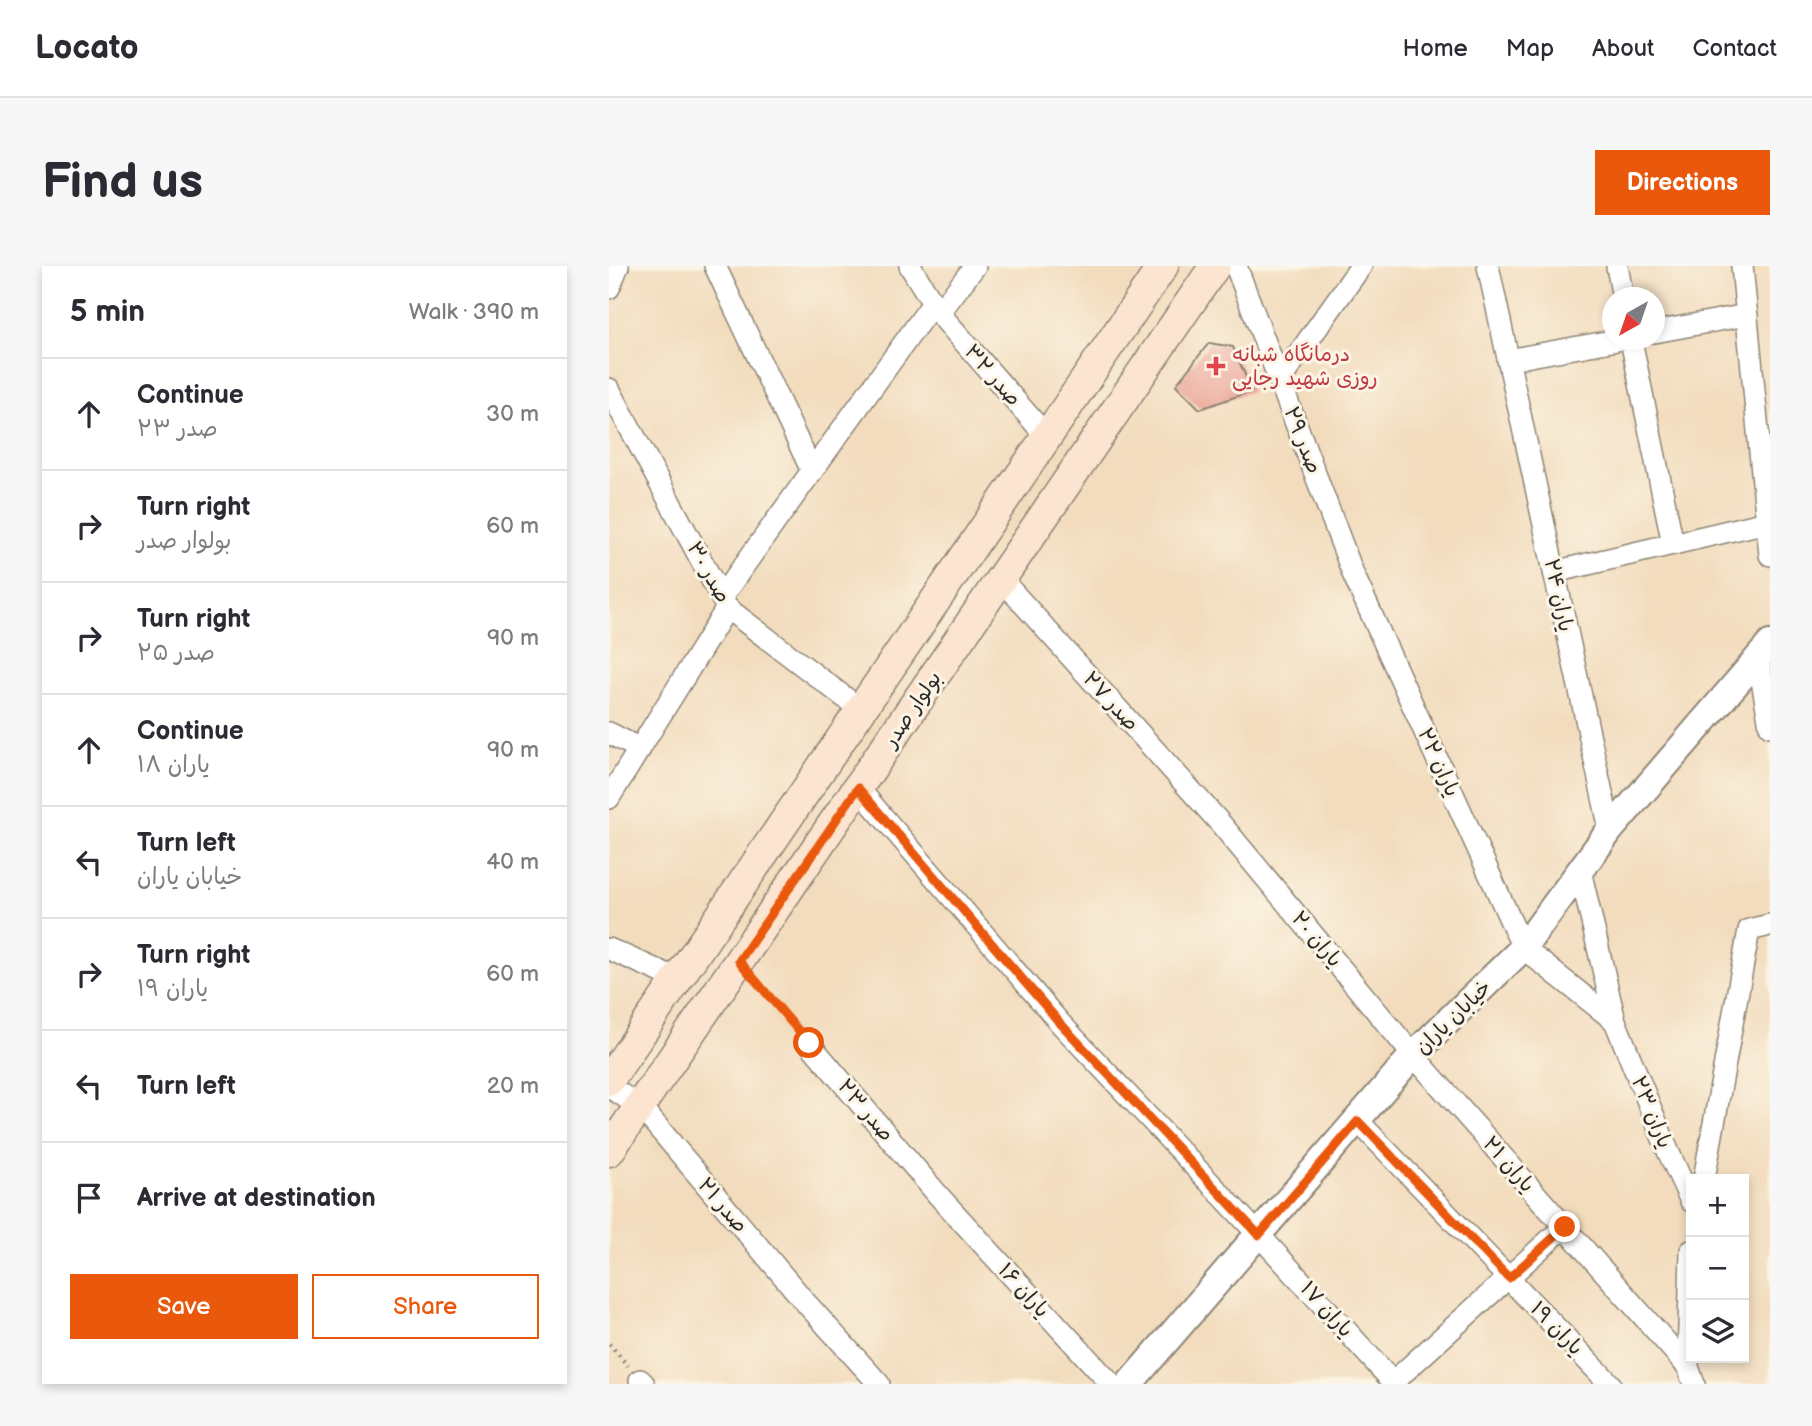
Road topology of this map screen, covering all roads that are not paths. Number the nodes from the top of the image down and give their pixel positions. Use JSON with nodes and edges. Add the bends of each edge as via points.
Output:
{"nodes":[{"id":1,"x":618,"y":266,"type":"edge"},
{"id":2,"x":715,"y":266,"type":"edge"},
{"id":3,"x":910,"y":266,"type":"edge"},
{"id":4,"x":975,"y":266,"type":"edge"},
{"id":5,"x":1163,"y":266,"type":"edge"},
{"id":6,"x":1215,"y":266,"type":"edge"},
{"id":7,"x":1236,"y":266,"type":"edge"},
{"id":8,"x":1361,"y":266,"type":"edge"},
{"id":9,"x":1488,"y":266,"type":"edge"},
{"id":10,"x":1617,"y":266,"type":"edge"},
{"id":11,"x":1742,"y":266,"type":"edge"},
{"id":12,"x":1621,"y":287,"type":"edge"},
{"id":13,"x":609,"y":288,"type":"edge"},
{"id":14,"x":936,"y":308,"type":"junction"},
{"id":15,"x":1747,"y":314,"type":"junction"},
{"id":16,"x":1665,"y":330,"type":"edge"},
{"id":17,"x":1602,"y":343,"type":"edge"},
{"id":18,"x":1633,"y":350,"type":"edge"},
{"id":19,"x":1508,"y":360,"type":"junction"},
{"id":20,"x":1280,"y":380,"type":"junction"},
{"id":21,"x":609,"y":390,"type":"edge"},
{"id":22,"x":1047,"y":437,"type":"junction"},
{"id":23,"x":812,"y":471,"type":"junction"},
{"id":24,"x":1767,"y":522,"type":"junction"},
{"id":25,"x":1673,"y":544,"type":"junction"},
{"id":26,"x":1770,"y":555,"type":"edge"},
{"id":27,"x":1554,"y":572,"type":"junction"},
{"id":28,"x":1354,"y":576,"type":"joint"},
{"id":29,"x":1001,"y":579,"type":"junction"},
{"id":30,"x":725,"y":602,"type":"junction"},
{"id":31,"x":1764,"y":651,"type":"edge"},
{"id":32,"x":860,"y":709,"type":"junction"},
{"id":33,"x":1770,"y":726,"type":"edge"},
{"id":34,"x":609,"y":733,"type":"edge"},
{"id":35,"x":640,"y":749,"type":"junction"},
{"id":36,"x":858,"y":788,"type":"junction"},
{"id":37,"x":609,"y":798,"type":"edge"},
{"id":38,"x":1221,"y":824,"type":"joint"},
{"id":39,"x":1610,"y":830,"type":"junction"},
{"id":40,"x":1580,"y":870,"type":"junction"},
{"id":41,"x":1770,"y":925,"type":"edge"},
{"id":42,"x":1523,"y":948,"type":"junction"},
{"id":43,"x":609,"y":949,"type":"edge"},
{"id":44,"x":677,"y":979,"type":"junction"},
{"id":45,"x":1615,"y":1021,"type":"junction"},
{"id":46,"x":809,"y":1043,"type":"road end"},
{"id":47,"x":1413,"y":1055,"type":"junction"},
{"id":48,"x":609,"y":1080,"type":"edge"},
{"id":49,"x":609,"y":1087,"type":"edge"},
{"id":50,"x":640,"y":1107,"type":"junction"},
{"id":51,"x":1358,"y":1121,"type":"junction"},
{"id":52,"x":609,"y":1151,"type":"edge"},
{"id":53,"x":1705,"y":1174,"type":"edge"},
{"id":54,"x":1686,"y":1190,"type":"edge"},
{"id":55,"x":938,"y":1195,"type":"joint"},
{"id":56,"x":1565,"y":1227,"type":"junction"},
{"id":57,"x":1259,"y":1235,"type":"junction"},
{"id":58,"x":1509,"y":1278,"type":"junction"},
{"id":59,"x":1691,"y":1300,"type":"edge"},
{"id":60,"x":1691,"y":1376,"type":"edge"},
{"id":61,"x":1394,"y":1383,"type":"edge"},
{"id":62,"x":879,"y":1384,"type":"edge"},
{"id":63,"x":1111,"y":1384,"type":"edge"},
{"id":64,"x":1129,"y":1384,"type":"edge"},
{"id":65,"x":1610,"y":1384,"type":"edge"}],
"edges":[{"from":1,"to":13,"type":"street"},
{"from":2,"to":23,"type":"street"},
{"from":3,"to":14,"type":"street","name":"صدر ۳۲"},
{"from":4,"to":14,"type":"street"},
{"from":5,"to":22,"type":"main road","name":"بولوار صدر"},
{"from":6,"to":29,"type":"main road","name":"بولوار صدر"},
{"from":7,"to":20,"type":"street","name":"صدر ۲۹"},
{"from":8,"to":20,"type":"street"},
{"from":9,"to":19,"type":"street","name":"یاران ۲۴"},
{"from":10,"to":12,"type":"street"},
{"from":11,"to":15,"type":"street"},
{"from":14,"to":22,"type":"street","name":"صدر ۳۲"},
{"from":14,"to":23,"type":"street"},
{"from":15,"to":16,"type":"street"},
{"from":15,"to":24,"type":"street"},
{"from":17,"to":19,"type":"street"},
{"from":18,"to":25,"type":"street"},
{"from":19,"to":27,"type":"street","name":"یاران ۲۴"},
{"from":20,"to":28,"type":"street","name":"صدر ۲۹"},
{"from":21,"to":30,"type":"street","name":"صدر ۳۰"},
{"from":22,"to":32,"type":"main road","name":"بولوار صدر"},
{"from":23,"to":30,"type":"street"},
{"from":24,"to":25,"type":"street"},
{"from":24,"to":26,"type":"street"},
{"from":25,"to":27,"type":"street"},
{"from":27,"to":39,"type":"street","name":"یاران ۲۴"},
{"from":28,"to":42,"type":"street","name":"یاران ۲۲"},
{"from":29,"to":36,"type":"main road","name":"بولوار صدر"},
{"from":29,"to":38,"type":"street","name":"صدر ۲۷"},
{"from":30,"to":32,"type":"street","name":"صدر ۳۰"},
{"from":30,"to":35,"type":"street"},
{"from":31,"to":33,"type":"street"},
{"from":31,"to":39,"type":"street","name":"خیابان یاران"},
{"from":32,"to":44,"type":"main road","name":"بولوار صدر"},
{"from":34,"to":35,"type":"street"},
{"from":35,"to":37,"type":"street"},
{"from":36,"to":50,"type":"main road","name":"بولوار صدر"},
{"from":36,"to":57,"type":"street","name":"یاران ۱۷","via":[[1060,1023]]},
{"from":38,"to":47,"type":"street","name":"یاران ۲۰"},
{"from":39,"to":40,"type":"street","name":"خیابان یاران"},
{"from":40,"to":42,"type":"street","name":"خیابان یاران"},
{"from":40,"to":45,"type":"street","name":"یاران ۲۳"},
{"from":41,"to":53,"type":"street","via":[[1749,930]]},
{"from":42,"to":45,"type":"street","name":"یاران ۲۳"},
{"from":42,"to":47,"type":"street","name":"خیابان یاران"},
{"from":43,"to":44,"type":"street"},
{"from":44,"to":48,"type":"main road","name":"بولوار صدر"},
{"from":45,"to":54,"type":"street","name":"یاران ۲۳"},
{"from":46,"to":55,"type":"street","name":"صدر ۲۳"},
{"from":47,"to":51,"type":"street","name":"خیابان یاران"},
{"from":47,"to":56,"type":"street","name":"یاران ۲۱"},
{"from":49,"to":50,"type":"street","name":"صدر ۲۱"},
{"from":50,"to":52,"type":"main road","name":"بولوار صدر"},
{"from":50,"to":62,"type":"street","name":"صدر ۲۱"},
{"from":51,"to":57,"type":"street","name":"خیابان یاران"},
{"from":51,"to":58,"type":"street","name":"یاران ۱۹"},
{"from":55,"to":63,"type":"street","name":"یاران ۱۶"},
{"from":56,"to":58,"type":"street"},
{"from":56,"to":60,"type":"street","name":"یاران ۲۱"},
{"from":57,"to":61,"type":"street","name":"یاران ۱۷"},
{"from":57,"to":64,"type":"street","name":"خیابان یاران"},
{"from":58,"to":61,"type":"street"},
{"from":58,"to":65,"type":"street","name":"یاران ۱۹"},
{"from":59,"to":60,"type":"street"}]}
